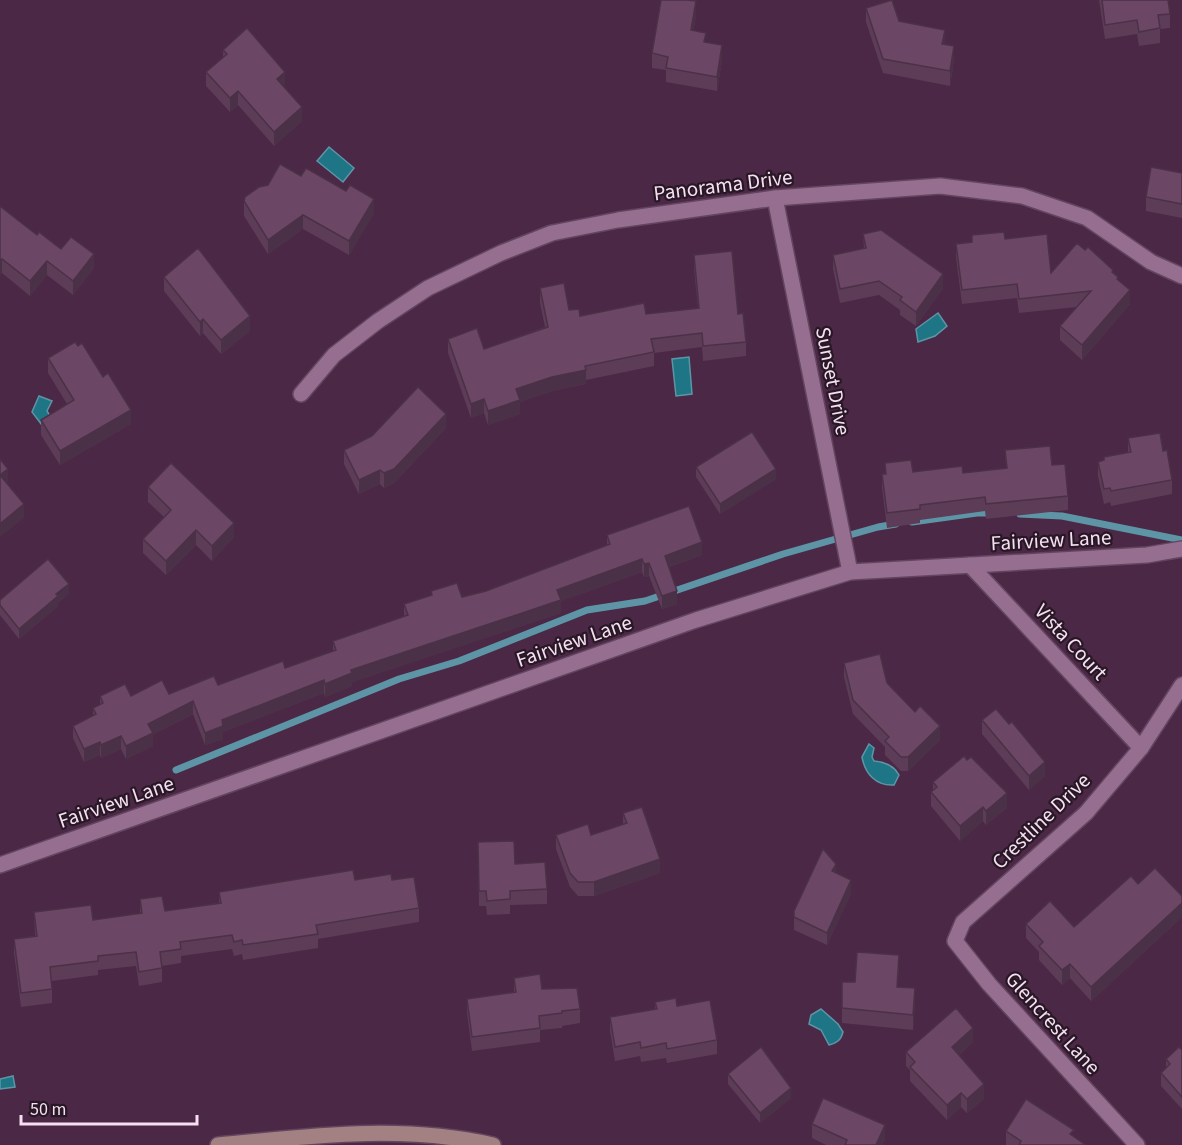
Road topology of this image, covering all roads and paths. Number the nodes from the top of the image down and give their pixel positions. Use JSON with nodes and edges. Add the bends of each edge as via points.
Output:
{"nodes":[{"id":1,"x":775,"y":198,"type":"junction"},
{"id":2,"x":1182,"y":276,"type":"edge"},
{"id":3,"x":301,"y":394,"type":"dead end"},
{"id":4,"x":1182,"y":549,"type":"edge"},
{"id":5,"x":970,"y":565,"type":"junction"},
{"id":6,"x":850,"y":572,"type":"junction"},
{"id":7,"x":1182,"y":686,"type":"edge"},
{"id":8,"x":1141,"y":748,"type":"junction"},
{"id":9,"x":0,"y":865,"type":"edge"},
{"id":10,"x":963,"y":922,"type":"joint"},
{"id":11,"x":218,"y":1145,"type":"edge"},
{"id":12,"x":493,"y":1145,"type":"edge"},
{"id":13,"x":1137,"y":1145,"type":"edge"}],
"edges":[{"from":1,"to":2,"type":"street","name":"Panorama Drive","via":[[940,186],[1022,196],[1087,218],[1151,262]]},
{"from":1,"to":3,"type":"street","name":"Panorama Drive","via":[[552,233],[501,253],[428,288],[378,321],[334,355]]},
{"from":1,"to":6,"type":"street","name":"Sunset Drive"},
{"from":4,"to":5,"type":"street","name":"Fairview Lane","via":[[1147,555]]},
{"from":5,"to":6,"type":"street","name":"Fairview Lane"},
{"from":5,"to":8,"type":"street","name":"Vista Court"},
{"from":6,"to":9,"type":"street","name":"Fairview Lane","via":[[696,620]]},
{"from":7,"to":8,"type":"street","name":"Crestline Drive"},
{"from":8,"to":10,"type":"street","name":"Crestline Drive","via":[[1086,813]]},
{"from":10,"to":13,"type":"street","name":"Glencrest Lane","via":[[955,941],[966,958]]},
{"from":11,"to":12,"type":"main road","via":[[348,1133],[422,1133]]}]}
